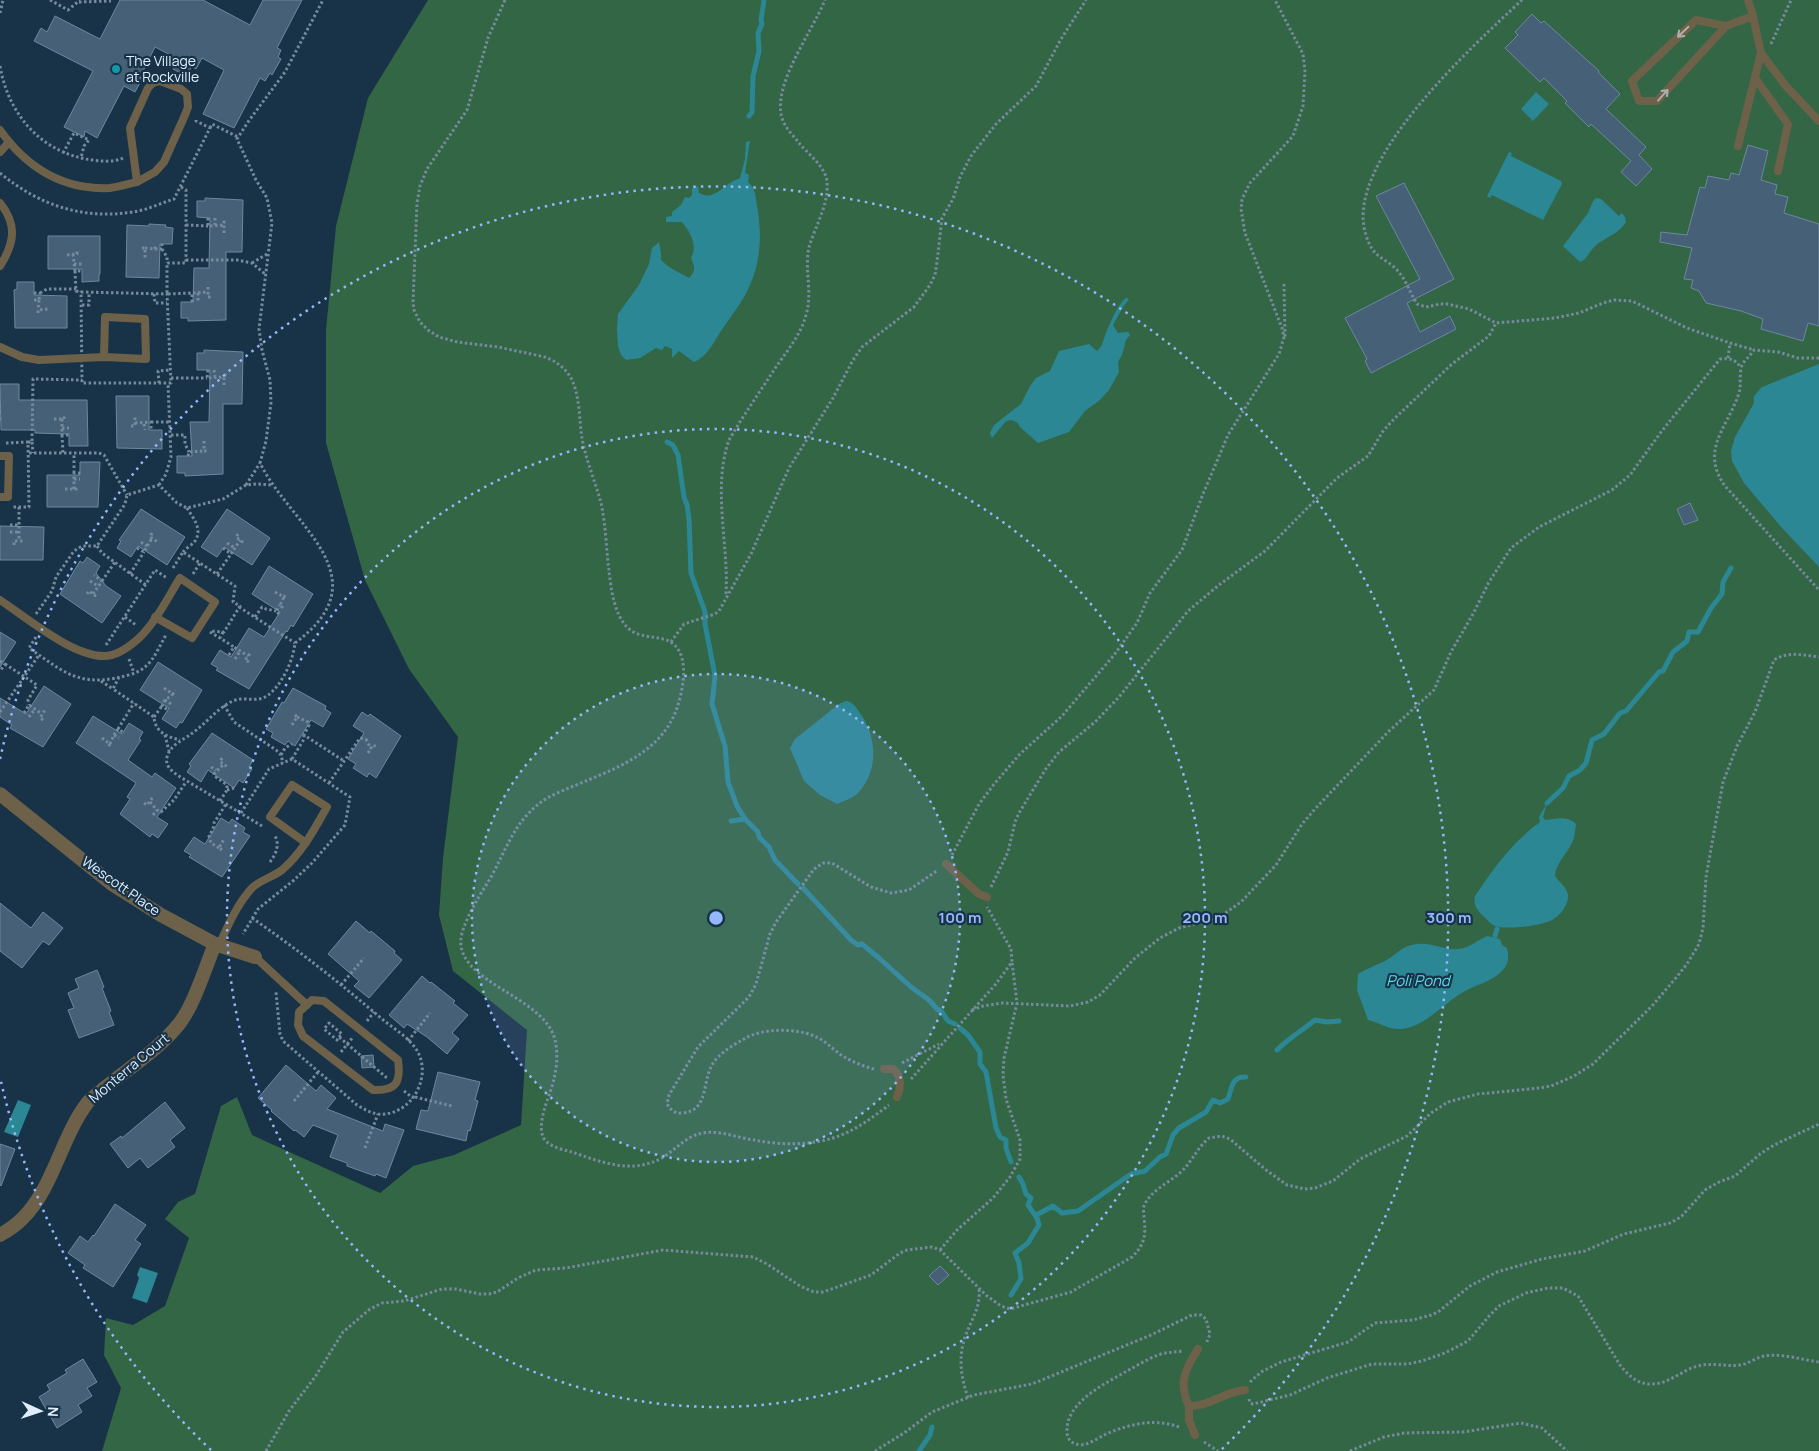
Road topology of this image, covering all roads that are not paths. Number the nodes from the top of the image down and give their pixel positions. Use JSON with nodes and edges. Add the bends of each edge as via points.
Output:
{"nodes":[{"id":1,"x":1748,"y":0,"type":"edge"},
{"id":2,"x":1753,"y":16,"type":"junction"},
{"id":3,"x":1726,"y":26,"type":"junction"},
{"id":4,"x":1763,"y":56,"type":"junction"},
{"id":5,"x":1755,"y":78,"type":"junction"},
{"id":6,"x":1819,"y":121,"type":"edge"},
{"id":7,"x":0,"y":130,"type":"edge"},
{"id":8,"x":9,"y":142,"type":"junction"},
{"id":9,"x":1738,"y":146,"type":"dead end"},
{"id":10,"x":0,"y":152,"type":"edge"},
{"id":11,"x":1778,"y":171,"type":"dead end"},
{"id":12,"x":137,"y":182,"type":"junction"},
{"id":13,"x":0,"y":203,"type":"edge"},
{"id":14,"x":0,"y":266,"type":"edge"},
{"id":15,"x":0,"y":347,"type":"edge"},
{"id":16,"x":104,"y":357,"type":"junction"},
{"id":17,"x":0,"y":456,"type":"edge"},
{"id":18,"x":0,"y":497,"type":"edge"},
{"id":19,"x":0,"y":600,"type":"edge"},
{"id":20,"x":155,"y":617,"type":"junction"},
{"id":21,"x":0,"y":794,"type":"edge"},
{"id":22,"x":306,"y":843,"type":"junction"},
{"id":23,"x":946,"y":864,"type":"road end"},
{"id":24,"x":987,"y":897,"type":"road end"},
{"id":25,"x":217,"y":944,"type":"junction"},
{"id":26,"x":255,"y":957,"type":"joint"},
{"id":27,"x":307,"y":1005,"type":"junction"},
{"id":28,"x":884,"y":1069,"type":"road end"},
{"id":29,"x":897,"y":1097,"type":"road end"},
{"id":30,"x":0,"y":1235,"type":"edge"},
{"id":31,"x":1198,"y":1349,"type":"road end"},
{"id":32,"x":1245,"y":1390,"type":"road end"},
{"id":33,"x":1189,"y":1406,"type":"junction"},
{"id":34,"x":1194,"y":1435,"type":"road end"}],
"edges":[{"from":1,"to":2,"type":"lane"},
{"from":2,"to":3,"type":"lane"},
{"from":2,"to":4,"type":"lane"},
{"from":3,"to":3,"type":"lane","one_way":true,"via":[[1696,20],[1632,80],[1639,101],[1657,101]]},
{"from":4,"to":5,"type":"lane"},
{"from":4,"to":6,"type":"lane"},
{"from":5,"to":9,"type":"lane"},
{"from":5,"to":11,"type":"lane","via":[[1788,124]]},
{"from":7,"to":8,"type":"lane"},
{"from":8,"to":10,"type":"lane"},
{"from":8,"to":12,"type":"lane","via":[[46,174],[72,185],[110,188]]},
{"from":12,"to":12,"type":"lane","via":[[164,162],[186,115],[187,94],[167,82],[153,83],[148,88],[130,128]]},
{"from":13,"to":14,"type":"lane","via":[[12,226],[11,247]]},
{"from":15,"to":16,"type":"lane","via":[[22,357],[39,360]]},
{"from":16,"to":16,"type":"lane","via":[[146,359],[145,319],[105,317]]},
{"from":17,"to":18,"type":"lane","via":[[9,456],[8,497]]},
{"from":19,"to":20,"type":"lane","via":[[61,641],[88,654],[106,656],[124,650],[140,638]]},
{"from":20,"to":20,"type":"lane","via":[[180,578],[215,602],[192,638]]},
{"from":21,"to":25,"type":"street","name":"Wescott Place","via":[[112,884],[161,915]]},
{"from":22,"to":22,"type":"lane","via":[[327,808],[292,785],[270,817]]},
{"from":22,"to":25,"type":"lane","via":[[281,871],[252,888]]},
{"from":23,"to":24,"type":"lane","via":[[979,894]]},
{"from":25,"to":26,"type":"street","name":"Wescott Place"},
{"from":25,"to":30,"type":"street","name":"Monterra Court","via":[[180,1023],[88,1102],[78,1115],[40,1195],[22,1220]]},
{"from":26,"to":27,"type":"lane"},
{"from":27,"to":27,"type":"lane","via":[[312,1000],[324,1000],[398,1060],[400,1072],[395,1085],[386,1091],[373,1090],[303,1036],[298,1025],[299,1012]]},
{"from":28,"to":29,"type":"lane","via":[[893,1069],[898,1075]]},
{"from":31,"to":33,"type":"lane","via":[[1187,1366],[1184,1378]]},
{"from":32,"to":33,"type":"lane"},
{"from":33,"to":34,"type":"lane","via":[[1188,1420]]}]}
